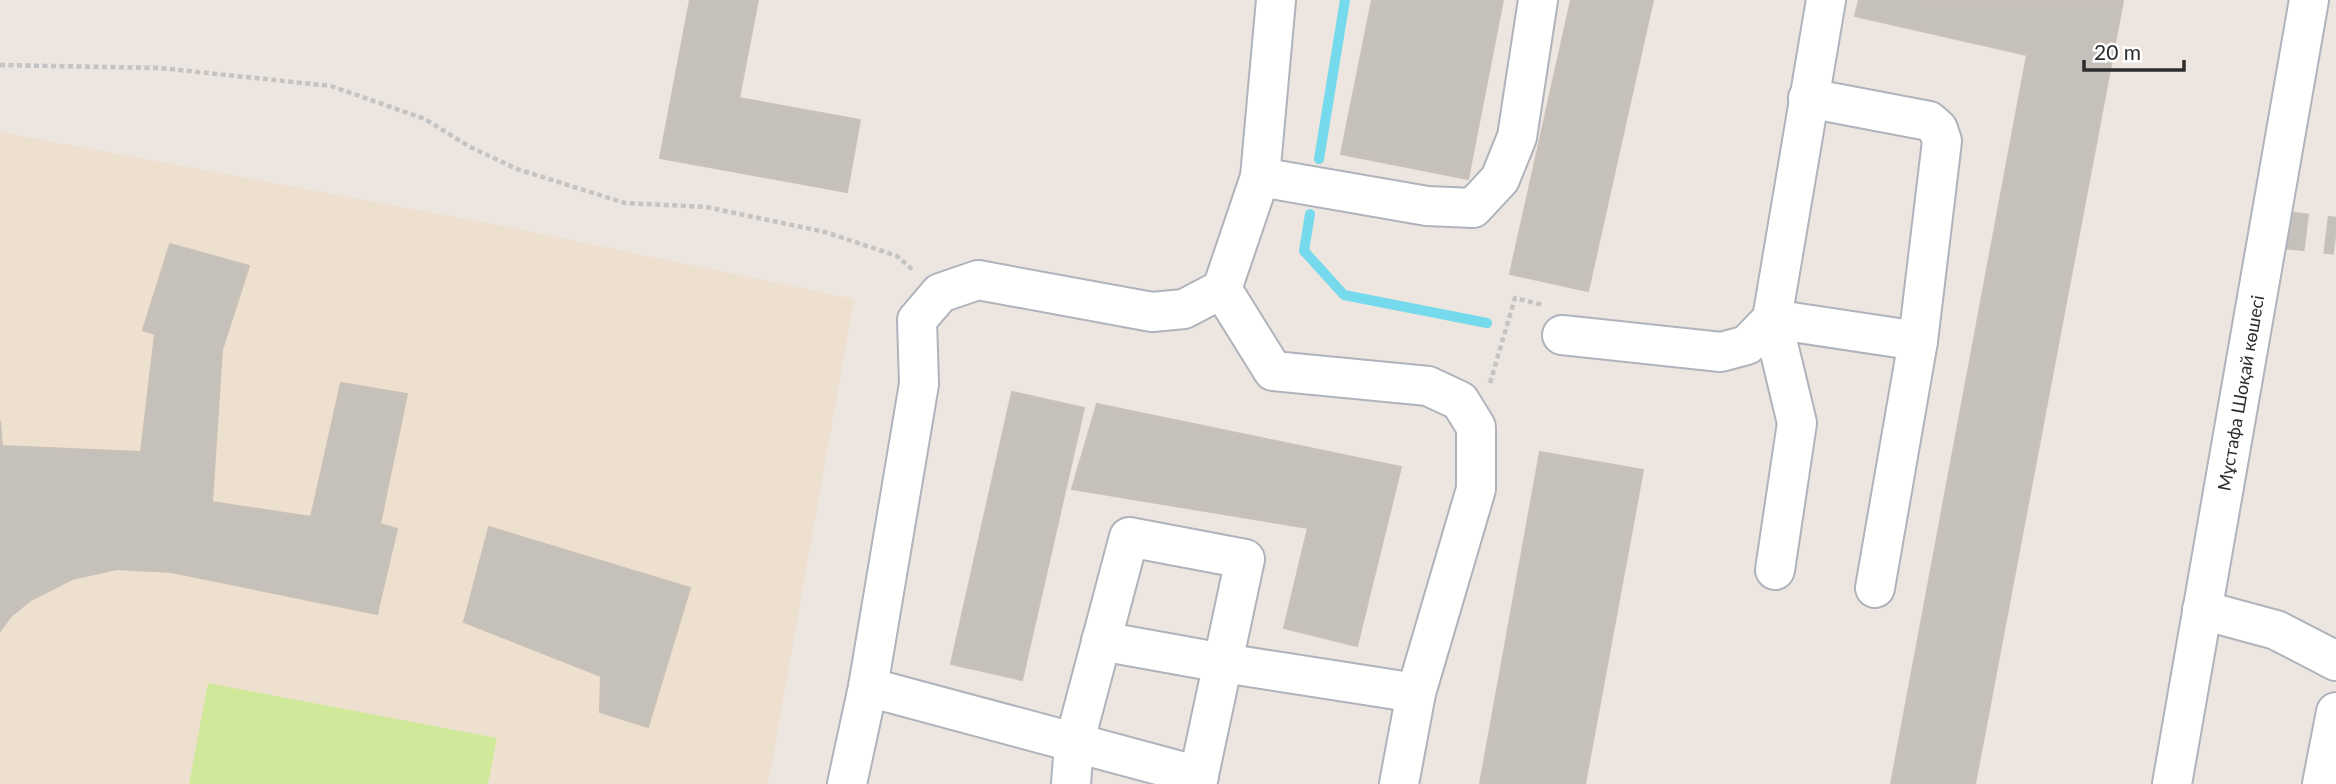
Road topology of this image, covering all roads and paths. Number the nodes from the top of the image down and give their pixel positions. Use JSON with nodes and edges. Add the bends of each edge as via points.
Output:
{"nodes":[{"id":1,"x":1276,"y":0,"type":"edge"},
{"id":2,"x":1538,"y":0,"type":"edge"},
{"id":3,"x":1826,"y":0,"type":"edge"},
{"id":4,"x":2309,"y":0,"type":"edge"},
{"id":5,"x":0,"y":65,"type":"edge"},
{"id":6,"x":1808,"y":98,"type":"junction"},
{"id":7,"x":1260,"y":177,"type":"junction"},
{"id":8,"x":1222,"y":289,"type":"junction"},
{"id":9,"x":940,"y":293,"type":"junction"},
{"id":10,"x":1772,"y":319,"type":"junction"},
{"id":11,"x":1562,"y":335,"type":"joint"},
{"id":12,"x":1918,"y":341,"type":"junction"},
{"id":13,"x":1476,"y":427,"type":"junction"},
{"id":14,"x":1775,"y":570,"type":"dead end"},
{"id":15,"x":1875,"y":588,"type":"dead end"},
{"id":16,"x":2202,"y":610,"type":"junction"},
{"id":17,"x":1101,"y":641,"type":"junction"},
{"id":18,"x":2336,"y":662,"type":"edge"},
{"id":19,"x":1223,"y":663,"type":"junction"},
{"id":20,"x":868,"y":687,"type":"junction"},
{"id":21,"x":1416,"y":693,"type":"junction"},
{"id":22,"x":2336,"y":712,"type":"edge"},
{"id":23,"x":1074,"y":744,"type":"junction"},
{"id":24,"x":1198,"y":780,"type":"edge"},
{"id":25,"x":847,"y":784,"type":"edge"},
{"id":26,"x":1071,"y":784,"type":"edge"},
{"id":27,"x":1399,"y":784,"type":"edge"},
{"id":28,"x":2172,"y":784,"type":"edge"},
{"id":29,"x":2322,"y":784,"type":"edge"}],
"edges":[{"from":1,"to":7,"type":"street"},
{"from":2,"to":7,"type":"street","via":[[1517,137],[1500,179],[1473,208],[1427,206]]},
{"from":3,"to":6,"type":"street"},
{"from":4,"to":16,"type":"street","name":"Мұстафа Шоқай көшесі"},
{"from":5,"to":9,"type":"path","via":[[160,68],[331,86],[425,120],[517,169],[625,203],[706,207],[825,232],[897,256]]},
{"from":6,"to":10,"type":"street"},
{"from":6,"to":12,"type":"street","via":[[1929,121],[1938,129],[1942,141]]},
{"from":7,"to":8,"type":"street"},
{"from":8,"to":9,"type":"street","via":[[1184,309],[1152,312],[978,280]]},
{"from":8,"to":13,"type":"street","via":[[1273,371],[1428,386],[1460,401]]},
{"from":9,"to":20,"type":"street","via":[[917,320],[919,384]]},
{"from":10,"to":11,"type":"street","via":[[1747,345],[1721,352]]},
{"from":10,"to":12,"type":"street"},
{"from":10,"to":14,"type":"street","via":[[1797,423]]},
{"from":11,"to":13,"type":"path","via":[[1556,309],[1515,298]]},
{"from":12,"to":15,"type":"street"},
{"from":13,"to":21,"type":"street","via":[[1476,489]]},
{"from":16,"to":18,"type":"street","via":[[2276,630]]},
{"from":16,"to":28,"type":"street","name":"Мұстафа Шоқай көшесі"},
{"from":17,"to":19,"type":"street"},
{"from":17,"to":19,"type":"street","via":[[1129,537],[1245,559]]},
{"from":17,"to":23,"type":"street"},
{"from":19,"to":21,"type":"street"},
{"from":19,"to":24,"type":"street"},
{"from":20,"to":23,"type":"street"},
{"from":20,"to":25,"type":"street"},
{"from":21,"to":27,"type":"street"},
{"from":22,"to":29,"type":"street"},
{"from":23,"to":24,"type":"street"},
{"from":23,"to":26,"type":"street"}]}
